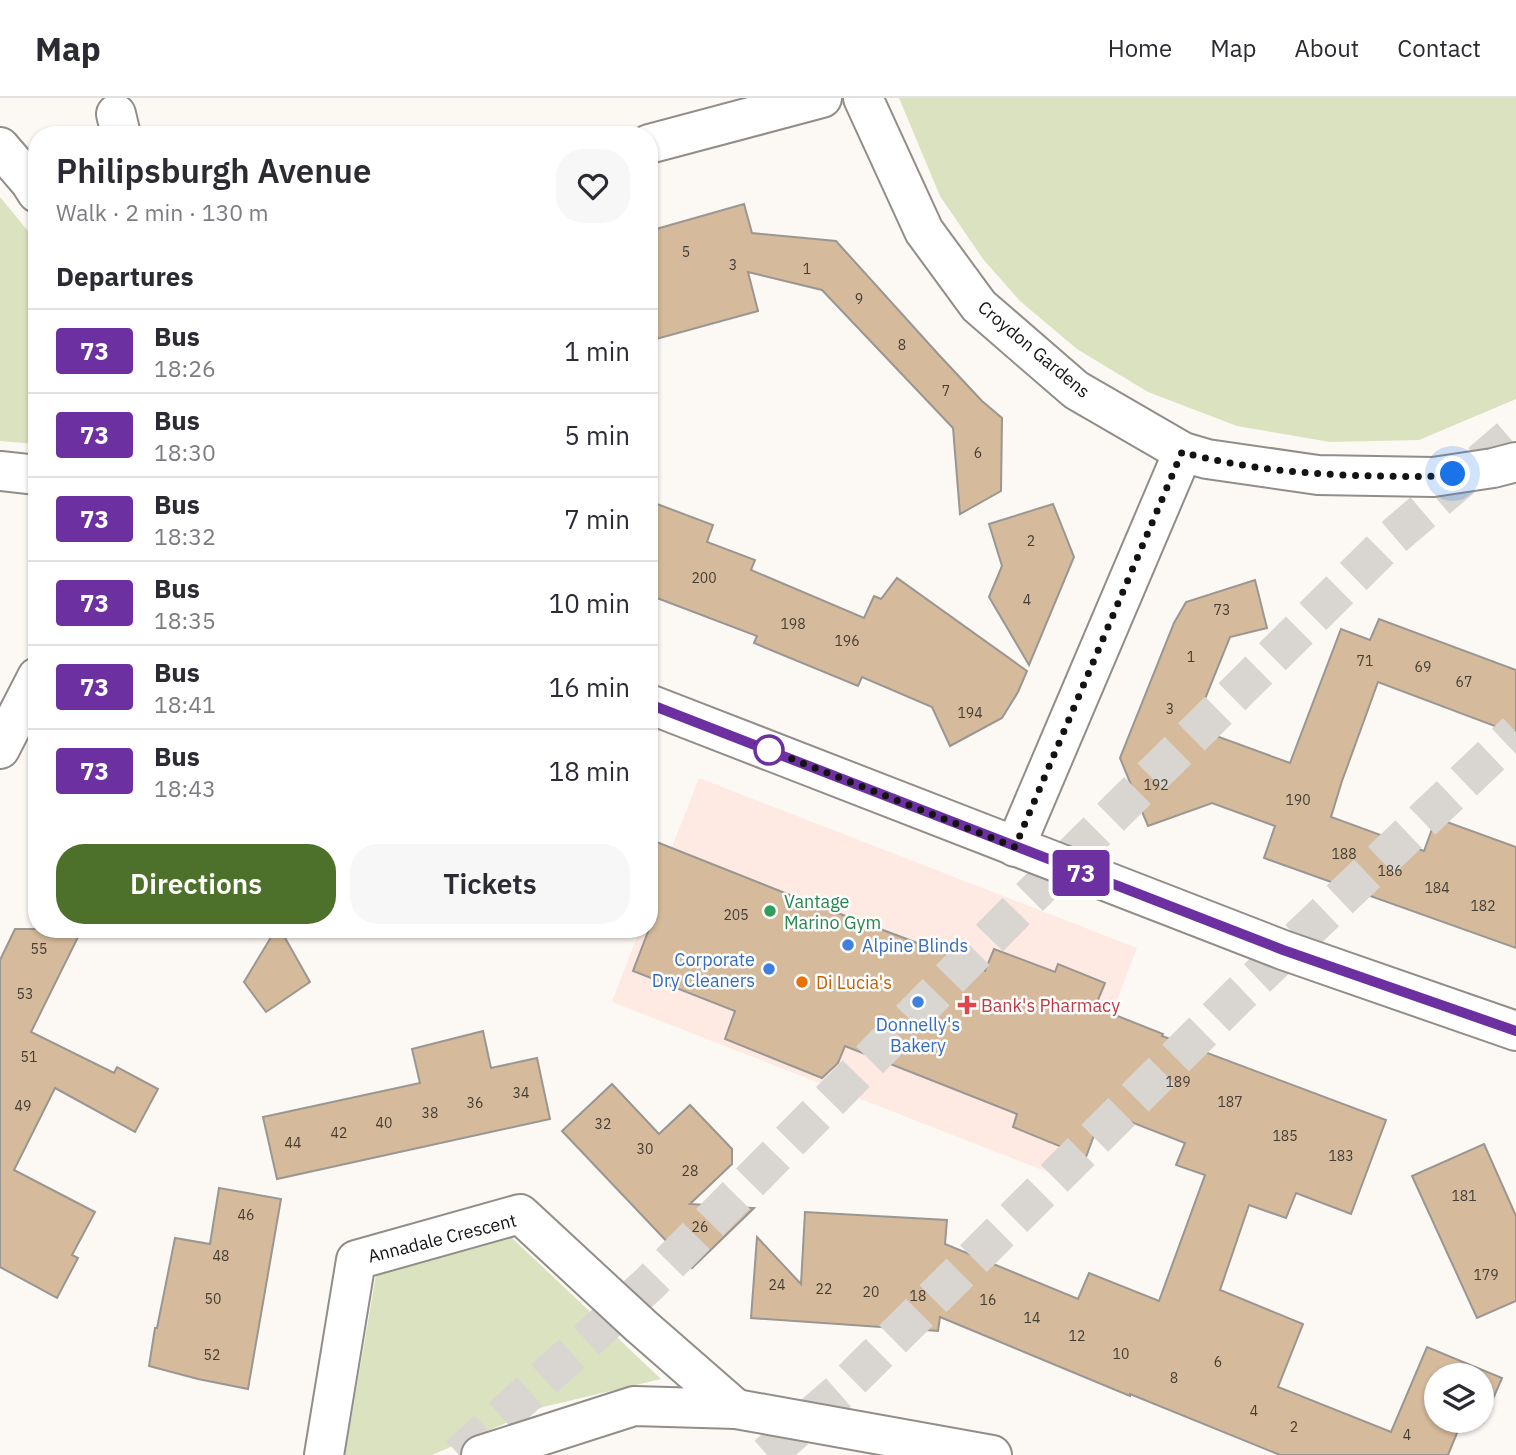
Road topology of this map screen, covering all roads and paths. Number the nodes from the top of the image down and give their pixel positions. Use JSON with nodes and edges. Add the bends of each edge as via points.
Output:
{"nodes":[{"id":1,"x":822,"y":98,"type":"edge"},
{"id":2,"x":863,"y":98,"type":"edge"},
{"id":3,"x":658,"y":142,"type":"edge"},
{"id":4,"x":0,"y":147,"type":"edge"},
{"id":5,"x":28,"y":181,"type":"edge"},
{"id":6,"x":1182,"y":452,"type":"junction"},
{"id":7,"x":1515,"y":469,"type":"edge"},
{"id":8,"x":0,"y":471,"type":"edge"},
{"id":9,"x":28,"y":474,"type":"edge"},
{"id":10,"x":28,"y":695,"type":"edge"},
{"id":11,"x":658,"y":708,"type":"edge"},
{"id":12,"x":0,"y":749,"type":"edge"},
{"id":13,"x":1015,"y":847,"type":"junction"},
{"id":14,"x":1516,"y":1031,"type":"edge"},
{"id":15,"x":736,"y":1409,"type":"junction"},
{"id":16,"x":324,"y":1455,"type":"edge"},
{"id":17,"x":481,"y":1455,"type":"edge"},
{"id":18,"x":992,"y":1455,"type":"edge"}],
"edges":[{"from":1,"to":3,"type":"street"},
{"from":2,"to":6,"type":"street","name":"Croydon Gardens","via":[[924,231],[979,306],[1076,390]]},
{"from":4,"to":5,"type":"street"},
{"from":6,"to":7,"type":"street","name":"Croydon Gardens","via":[[1318,475],[1433,477]]},
{"from":6,"to":13,"type":"street"},
{"from":8,"to":9,"type":"street"},
{"from":10,"to":12,"type":"street"},
{"from":11,"to":13,"type":"street"},
{"from":13,"to":14,"type":"street","via":[[1283,950]]},
{"from":15,"to":16,"type":"street","name":"Annadale Crescent","via":[[520,1214],[356,1260]]},
{"from":15,"to":17,"type":"street","via":[[634,1406]]},
{"from":15,"to":18,"type":"street"}]}
